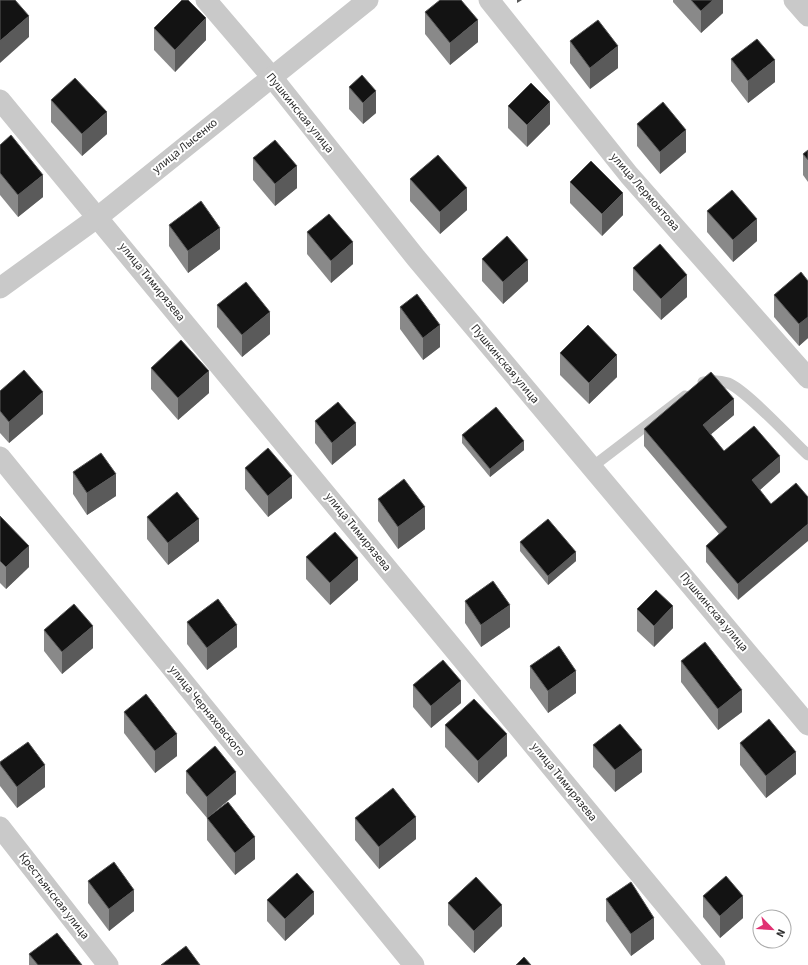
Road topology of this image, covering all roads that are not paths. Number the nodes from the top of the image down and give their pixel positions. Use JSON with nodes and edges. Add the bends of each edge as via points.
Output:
{"nodes":[{"id":1,"x":206,"y":0,"type":"edge"},
{"id":2,"x":368,"y":0,"type":"edge"},
{"id":3,"x":489,"y":0,"type":"edge"},
{"id":4,"x":794,"y":0,"type":"edge"},
{"id":5,"x":808,"y":16,"type":"edge"},
{"id":6,"x":272,"y":76,"type":"junction"},
{"id":7,"x":0,"y":100,"type":"edge"},
{"id":8,"x":98,"y":217,"type":"junction"},
{"id":9,"x":0,"y":288,"type":"edge"},
{"id":10,"x":808,"y":378,"type":"edge"},
{"id":11,"x":808,"y":455,"type":"edge"},
{"id":12,"x":0,"y":457,"type":"edge"},
{"id":13,"x":592,"y":467,"type":"junction"},
{"id":14,"x":808,"y":725,"type":"edge"},
{"id":15,"x":0,"y":827,"type":"edge"},
{"id":16,"x":108,"y":965,"type":"edge"},
{"id":17,"x":414,"y":965,"type":"edge"},
{"id":18,"x":715,"y":965,"type":"edge"}],
"edges":[{"from":1,"to":6,"type":"street","name":"Пушкинская улица"},
{"from":2,"to":6,"type":"street","name":"улица Лысенко"},
{"from":3,"to":10,"type":"street","name":"улица Лермонтова","via":[[629,175]]},
{"from":4,"to":5,"type":"street"},
{"from":6,"to":8,"type":"street","name":"улица Лысенко"},
{"from":6,"to":13,"type":"street","name":"Пушкинская улица","via":[[416,258]]},
{"from":7,"to":8,"type":"street","name":"улица Тимирязева"},
{"from":8,"to":9,"type":"street","name":"улица Лысенко"},
{"from":8,"to":18,"type":"street","name":"улица Тимирязева"},
{"from":11,"to":13,"type":"lane","via":[[742,392],[729,383],[716,380],[703,382]]},
{"from":12,"to":17,"type":"street","name":"улица Черняховского"},
{"from":13,"to":14,"type":"street","name":"Пушкинская улица"},
{"from":15,"to":16,"type":"street","name":"Крестьянская улица"}]}
